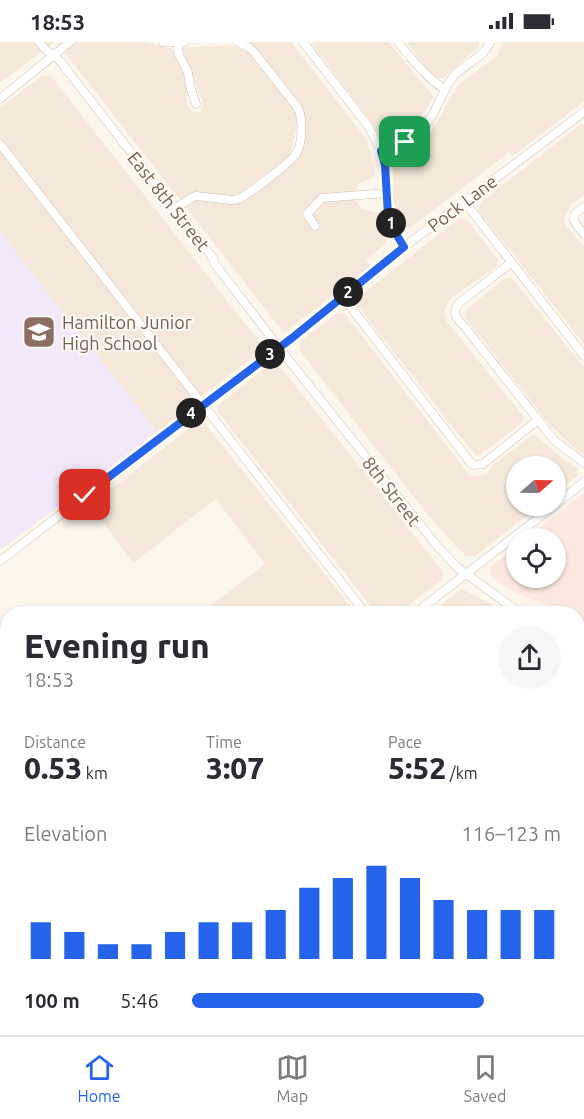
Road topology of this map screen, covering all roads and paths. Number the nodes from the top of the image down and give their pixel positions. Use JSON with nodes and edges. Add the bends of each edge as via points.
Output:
{"nodes":[{"id":1,"x":39,"y":42,"type":"edge"},
{"id":2,"x":70,"y":42,"type":"edge"},
{"id":3,"x":163,"y":42,"type":"edge"},
{"id":4,"x":177,"y":42,"type":"edge"},
{"id":5,"x":184,"y":42,"type":"edge"},
{"id":6,"x":238,"y":42,"type":"edge"},
{"id":7,"x":303,"y":42,"type":"edge"},
{"id":8,"x":398,"y":42,"type":"edge"},
{"id":9,"x":490,"y":42,"type":"edge"},
{"id":10,"x":55,"y":56,"type":"junction"},
{"id":11,"x":445,"y":90,"type":"junction"},
{"id":12,"x":0,"y":99,"type":"edge"},
{"id":13,"x":196,"y":104,"type":"dead end"},
{"id":14,"x":584,"y":112,"type":"edge"},
{"id":15,"x":0,"y":144,"type":"edge"},
{"id":16,"x":381,"y":151,"type":"junction"},
{"id":17,"x":386,"y":193,"type":"junction"},
{"id":18,"x":464,"y":201,"type":"junction"},
{"id":19,"x":584,"y":207,"type":"edge"},
{"id":20,"x":175,"y":209,"type":"junction"},
{"id":21,"x":315,"y":226,"type":"dead end"},
{"id":22,"x":584,"y":234,"type":"edge"},
{"id":23,"x":404,"y":247,"type":"junction"},
{"id":24,"x":511,"y":263,"type":"junction"},
{"id":25,"x":343,"y":297,"type":"junction"},
{"id":26,"x":279,"y":347,"type":"junction"},
{"id":27,"x":584,"y":356,"type":"edge"},
{"id":28,"x":203,"y":404,"type":"junction"},
{"id":29,"x":538,"y":420,"type":"junction"},
{"id":30,"x":584,"y":463,"type":"edge"},
{"id":31,"x":584,"y":482,"type":"edge"},
{"id":32,"x":566,"y":496,"type":"edge"},
{"id":33,"x":540,"y":516,"type":"edge"},
{"id":34,"x":0,"y":561,"type":"edge"},
{"id":35,"x":466,"y":573,"type":"junction"},
{"id":36,"x":360,"y":606,"type":"edge"},
{"id":37,"x":424,"y":606,"type":"edge"},
{"id":38,"x":510,"y":606,"type":"edge"}],
"edges":[{"from":1,"to":10,"type":"street","name":"East 8th Street"},
{"from":2,"to":10,"type":"street"},
{"from":3,"to":4,"type":"street"},
{"from":4,"to":5,"type":"street"},
{"from":4,"to":13,"type":"street"},
{"from":6,"to":20,"type":"street","via":[[253,51],[298,108],[302,122],[300,145],[288,162],[239,199],[195,196]]},
{"from":7,"to":16,"type":"street","via":[[368,126]]},
{"from":8,"to":11,"type":"street","via":[[420,70]]},
{"from":9,"to":11,"type":"street","via":[[486,51],[460,70]]},
{"from":10,"to":12,"type":"street"},
{"from":10,"to":20,"type":"street","name":"East 8th Street"},
{"from":11,"to":16,"type":"street","via":[[421,130],[405,142]]},
{"from":14,"to":18,"type":"street","name":"Pock Lane"},
{"from":15,"to":28,"type":"street"},
{"from":16,"to":17,"type":"street"},
{"from":17,"to":21,"type":"street","via":[[322,198],[307,214]]},
{"from":17,"to":23,"type":"street","via":[[388,215]]},
{"from":18,"to":23,"type":"street","name":"Pock Lane"},
{"from":18,"to":24,"type":"street"},
{"from":19,"to":22,"type":"street","via":[[576,211],[573,219]]},
{"from":20,"to":26,"type":"street","name":"East 8th Street"},
{"from":23,"to":25,"type":"street","name":"Pock Lane"},
{"from":24,"to":27,"type":"street"},
{"from":24,"to":29,"type":"street","via":[[459,303],[455,314]]},
{"from":25,"to":26,"type":"street","name":"Pock Lane"},
{"from":25,"to":29,"type":"street","via":[[474,465],[482,465]]},
{"from":26,"to":28,"type":"street","name":"Pock Lane"},
{"from":26,"to":35,"type":"street","name":"8th Street","via":[[426,534]]},
{"from":28,"to":34,"type":"street","name":"Pock Lane"},
{"from":28,"to":36,"type":"street"},
{"from":29,"to":30,"type":"street","via":[[555,441]]},
{"from":31,"to":32,"type":"street"},
{"from":33,"to":35,"type":"street"},
{"from":35,"to":37,"type":"street"},
{"from":35,"to":38,"type":"street","name":"8th Street"}]}
